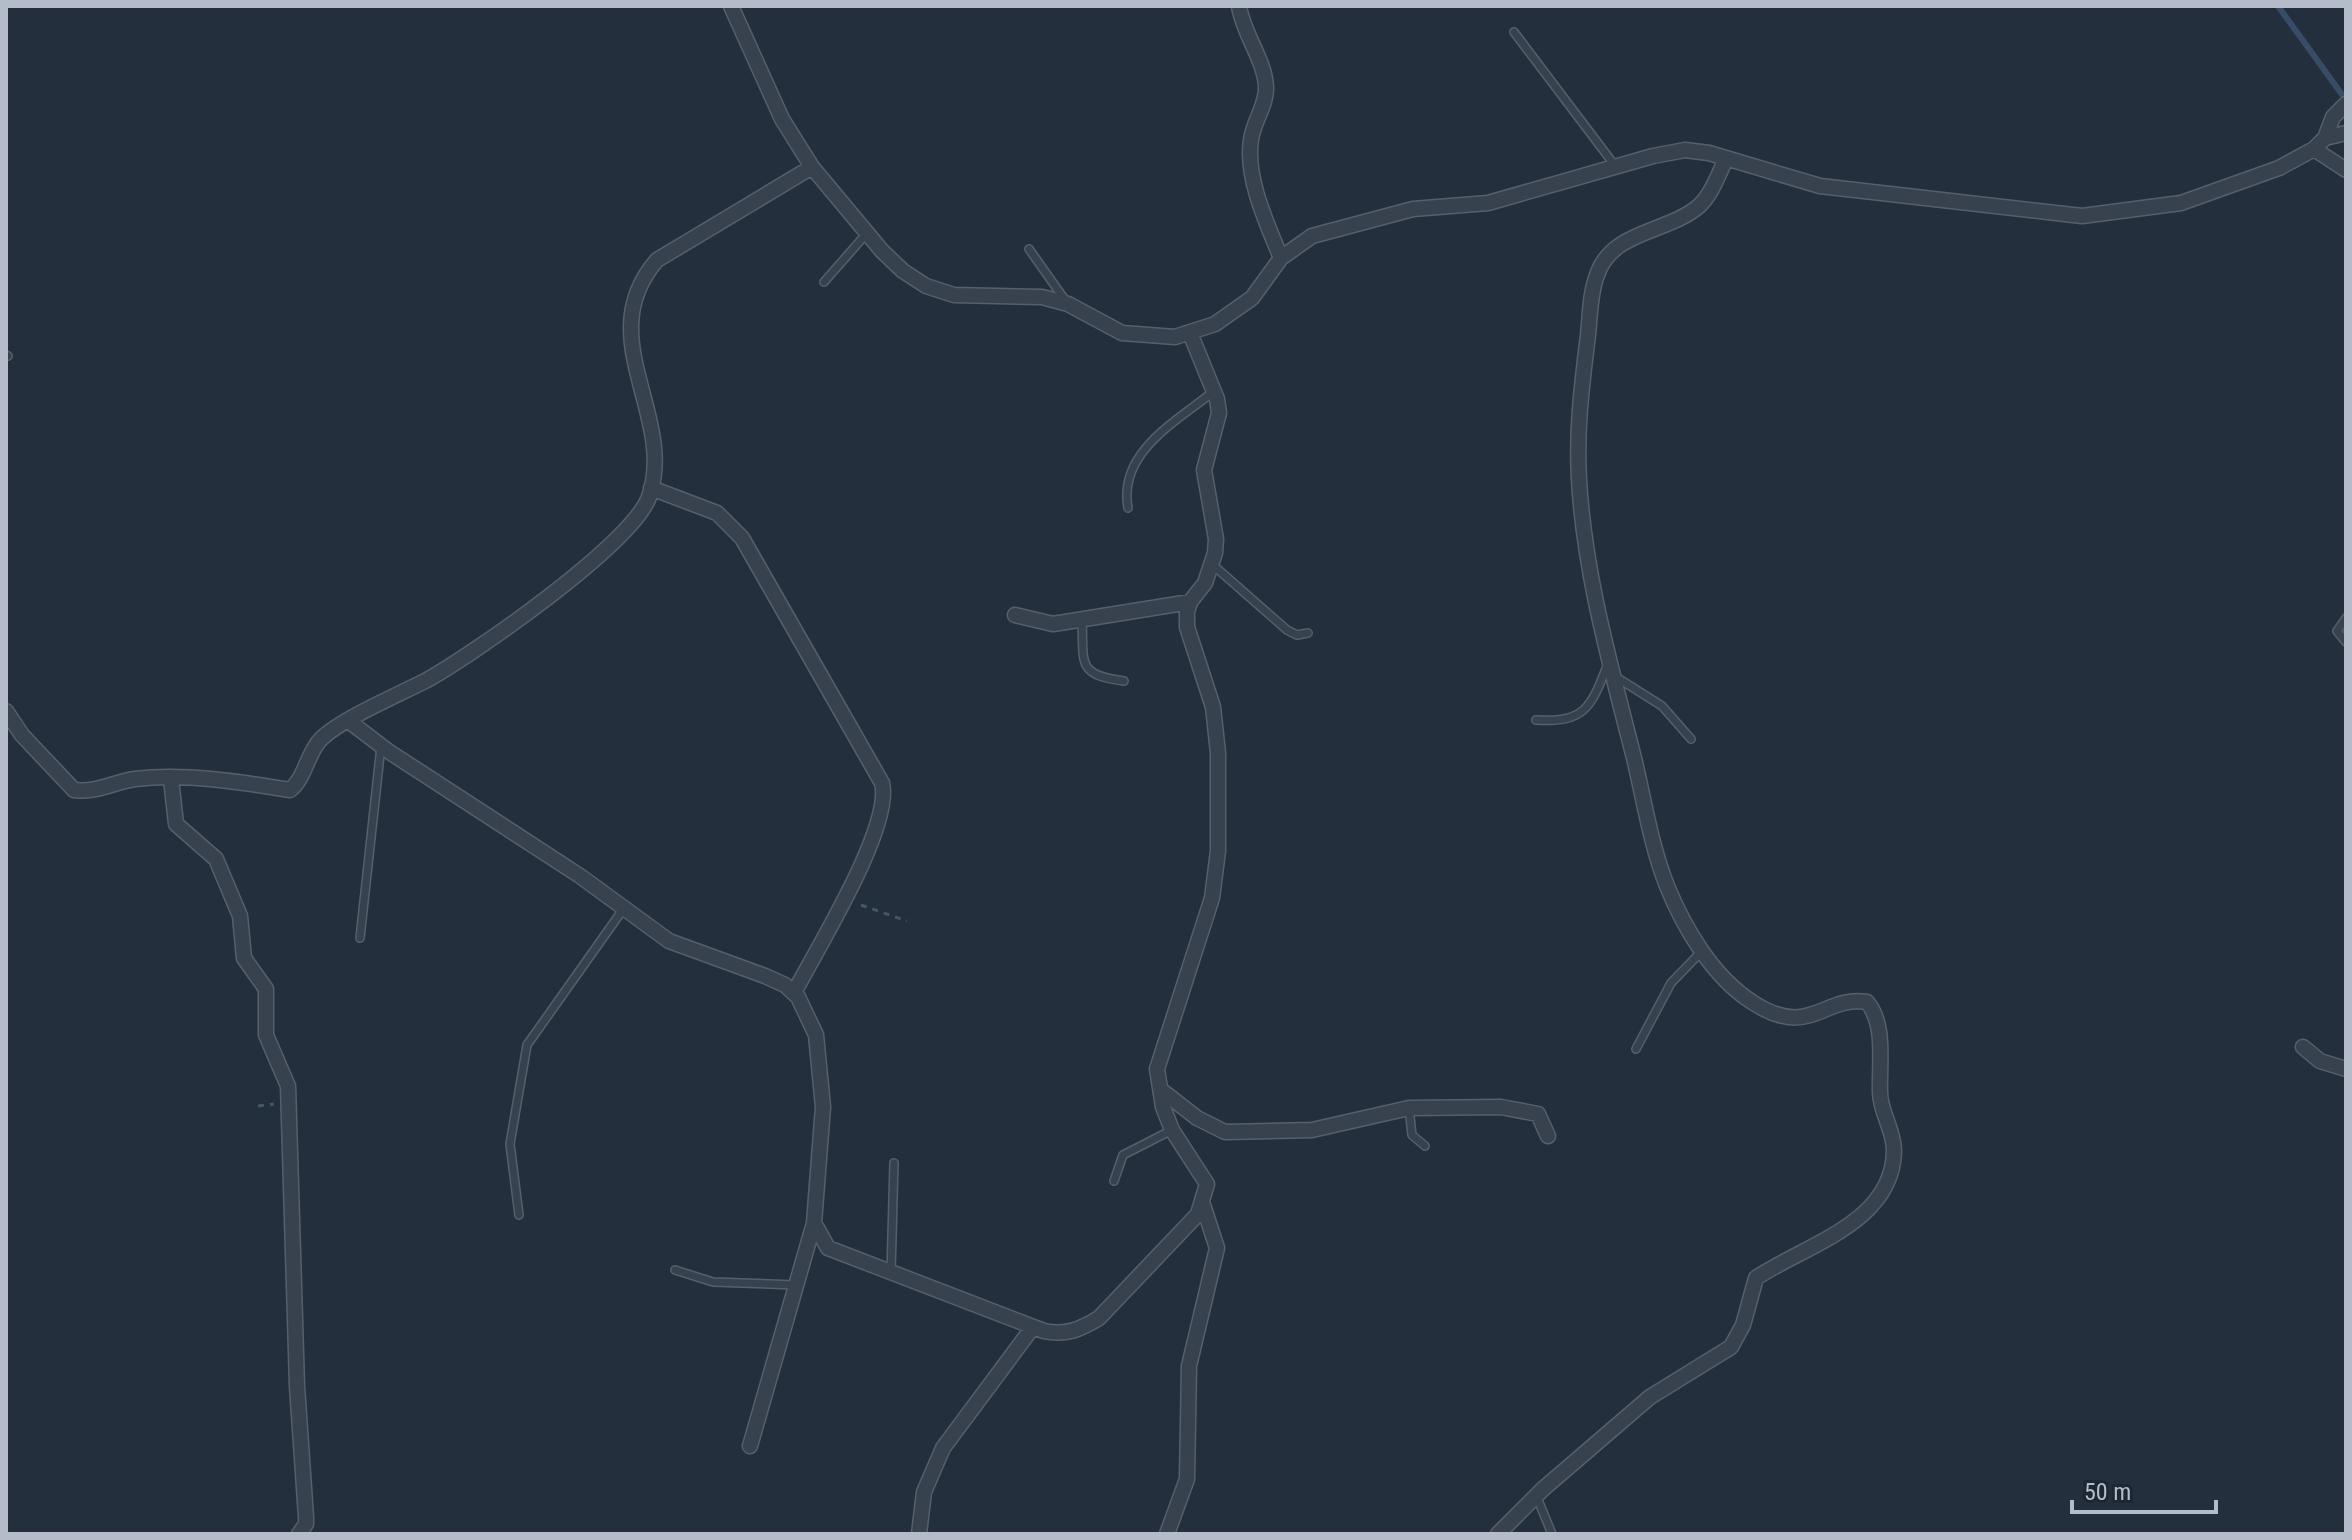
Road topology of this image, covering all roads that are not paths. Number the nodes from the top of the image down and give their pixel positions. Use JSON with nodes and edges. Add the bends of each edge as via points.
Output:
{"nodes":[{"id":1,"x":731,"y":6,"type":"edge"},
{"id":2,"x":1239,"y":6,"type":"edge"},
{"id":3,"x":1514,"y":32,"type":"dead end"},
{"id":4,"x":2346,"y":104,"type":"edge"},
{"id":5,"x":2346,"y":133,"type":"edge"},
{"id":6,"x":2325,"y":138,"type":"junction"},
{"id":7,"x":2314,"y":149,"type":"junction"},
{"id":8,"x":1726,"y":159,"type":"junction"},
{"id":9,"x":812,"y":167,"type":"junction"},
{"id":10,"x":1616,"y":167,"type":"junction"},
{"id":11,"x":2346,"y":170,"type":"edge"},
{"id":12,"x":867,"y":233,"type":"junction"},
{"id":13,"x":1029,"y":249,"type":"dead end"},
{"id":14,"x":1281,"y":258,"type":"junction"},
{"id":15,"x":824,"y":282,"type":"dead end"},
{"id":16,"x":1068,"y":304,"type":"junction"},
{"id":17,"x":1190,"y":333,"type":"junction"},
{"id":18,"x":1214,"y":390,"type":"junction"},
{"id":19,"x":651,"y":488,"type":"junction"},
{"id":20,"x":1128,"y":508,"type":"dead end"},
{"id":21,"x":1213,"y":565,"type":"junction"},
{"id":22,"x":1190,"y":602,"type":"junction"},
{"id":23,"x":1015,"y":615,"type":"dead end"},
{"id":24,"x":2346,"y":618,"type":"edge"},
{"id":25,"x":1082,"y":621,"type":"junction"},
{"id":26,"x":1308,"y":633,"type":"dead end"},
{"id":27,"x":2346,"y":642,"type":"edge"},
{"id":28,"x":1609,"y":660,"type":"junction"},
{"id":29,"x":1614,"y":676,"type":"junction"},
{"id":30,"x":1124,"y":681,"type":"dead end"},
{"id":31,"x":6,"y":711,"type":"edge"},
{"id":32,"x":1536,"y":720,"type":"dead end"},
{"id":33,"x":350,"y":722,"type":"junction"},
{"id":34,"x":1691,"y":739,"type":"dead end"},
{"id":35,"x":381,"y":746,"type":"junction"},
{"id":36,"x":171,"y":779,"type":"junction"},
{"id":37,"x":624,"y":908,"type":"junction"},
{"id":38,"x":360,"y":938,"type":"dead end"},
{"id":39,"x":1703,"y":950,"type":"junction"},
{"id":40,"x":794,"y":993,"type":"junction"},
{"id":41,"x":2303,"y":1047,"type":"dead end"},
{"id":42,"x":1636,"y":1049,"type":"dead end"},
{"id":43,"x":2346,"y":1069,"type":"edge"},
{"id":44,"x":1161,"y":1090,"type":"junction"},
{"id":45,"x":1409,"y":1108,"type":"junction"},
{"id":46,"x":1172,"y":1130,"type":"junction"},
{"id":47,"x":1548,"y":1136,"type":"dead end"},
{"id":48,"x":1425,"y":1146,"type":"dead end"},
{"id":49,"x":894,"y":1163,"type":"dead end"},
{"id":50,"x":1114,"y":1181,"type":"dead end"},
{"id":51,"x":1203,"y":1205,"type":"junction"},
{"id":52,"x":519,"y":1215,"type":"dead end"},
{"id":53,"x":814,"y":1223,"type":"junction"},
{"id":54,"x":675,"y":1270,"type":"dead end"},
{"id":55,"x":891,"y":1274,"type":"junction"},
{"id":56,"x":796,"y":1285,"type":"junction"},
{"id":57,"x":1033,"y":1327,"type":"junction"},
{"id":58,"x":750,"y":1446,"type":"dead end"},
{"id":59,"x":1536,"y":1495,"type":"junction"},
{"id":60,"x":299,"y":1534,"type":"edge"},
{"id":61,"x":919,"y":1534,"type":"edge"},
{"id":62,"x":1167,"y":1534,"type":"edge"},
{"id":63,"x":1498,"y":1534,"type":"edge"},
{"id":64,"x":1552,"y":1534,"type":"edge"}],
"edges":[{"from":1,"to":9,"type":"street","via":[[782,119]]},
{"from":2,"to":14,"type":"street","via":[[1266,86],[1250,140],[1250,162]]},
{"from":3,"to":10,"type":"lane"},
{"from":4,"to":6,"type":"street","via":[[2333,117]]},
{"from":5,"to":6,"type":"street"},
{"from":6,"to":7,"type":"street"},
{"from":7,"to":8,"type":"street","via":[[2279,168],[2181,203],[2082,216],[1832,188]]},
{"from":7,"to":11,"type":"street"},
{"from":8,"to":10,"type":"street","via":[[1685,150]]},
{"from":8,"to":28,"type":"street","via":[[1696,209],[1618,248],[1606,257],[1595,279],[1578,412],[1578,468]]},
{"from":9,"to":12,"type":"street"},
{"from":9,"to":19,"type":"street","via":[[657,260],[643,276],[629,317],[636,377],[654,445]]},
{"from":10,"to":14,"type":"street","via":[[1488,203],[1397,213],[1312,236]]},
{"from":12,"to":15,"type":"lane"},
{"from":12,"to":16,"type":"street","via":[[903,271],[926,286],[954,295],[1042,297]]},
{"from":13,"to":16,"type":"lane"},
{"from":14,"to":17,"type":"street","via":[[1252,298],[1215,324]]},
{"from":16,"to":17,"type":"street","via":[[1122,333]]},
{"from":17,"to":18,"type":"street"},
{"from":18,"to":20,"type":"lane","via":[[1152,440],[1135,463],[1126,477]]},
{"from":18,"to":21,"type":"street","via":[[1219,413],[1204,470],[1216,539]]},
{"from":19,"to":33,"type":"street","via":[[639,514],[608,549],[454,664]]},
{"from":19,"to":40,"type":"street","via":[[717,513],[742,538],[879,773],[883,804],[868,851]]},
{"from":21,"to":22,"type":"street"},
{"from":21,"to":26,"type":"lane","via":[[1287,630]]},
{"from":22,"to":25,"type":"street"},
{"from":22,"to":44,"type":"street","via":[[1187,627],[1213,707],[1218,851],[1212,898],[1157,1069]]},
{"from":23,"to":25,"type":"street","via":[[1053,624]]},
{"from":24,"to":27,"type":"lane","via":[[2337,631]]},
{"from":25,"to":30,"type":"lane","via":[[1089,671]]},
{"from":28,"to":29,"type":"street"},
{"from":28,"to":32,"type":"lane","via":[[1585,710],[1574,718]]},
{"from":29,"to":34,"type":"lane","via":[[1662,706]]},
{"from":29,"to":39,"type":"street","via":[[1666,884]]},
{"from":31,"to":36,"type":"street","via":[[74,790],[92,791],[134,779]]},
{"from":33,"to":35,"type":"street"},
{"from":33,"to":36,"type":"street","via":[[322,738],[290,790]]},
{"from":35,"to":37,"type":"street"},
{"from":35,"to":38,"type":"lane"},
{"from":36,"to":60,"type":"street","via":[[176,824],[216,859],[240,916],[244,958],[266,989],[266,1035],[288,1086],[306,1517]]},
{"from":37,"to":40,"type":"street","via":[[669,941],[765,976]]},
{"from":37,"to":52,"type":"lane","via":[[527,1045],[510,1144]]},
{"from":39,"to":42,"type":"lane","via":[[1671,983]]},
{"from":39,"to":59,"type":"street","via":[[1751,1001],[1770,1011],[1805,1019],[1858,1001],[1874,1010],[1880,1098],[1894,1139],[1889,1176],[1865,1215],[1756,1278],[1731,1347],[1650,1397]]},
{"from":40,"to":53,"type":"street","via":[[816,1035],[823,1107]]},
{"from":41,"to":43,"type":"street","via":[[2320,1061]]},
{"from":44,"to":45,"type":"street","via":[[1225,1132],[1312,1130]]},
{"from":44,"to":46,"type":"street"},
{"from":45,"to":47,"type":"street","via":[[1529,1110],[1538,1114]]},
{"from":45,"to":48,"type":"lane","via":[[1412,1135]]},
{"from":46,"to":50,"type":"lane","via":[[1123,1155]]},
{"from":46,"to":51,"type":"street","via":[[1207,1184]]},
{"from":49,"to":55,"type":"lane"},
{"from":51,"to":57,"type":"street","via":[[1099,1318],[1058,1334]]},
{"from":51,"to":62,"type":"street","via":[[1217,1248],[1189,1366],[1190,1467]]},
{"from":53,"to":55,"type":"street","via":[[828,1248]]},
{"from":53,"to":56,"type":"street"},
{"from":54,"to":56,"type":"lane","via":[[713,1282]]},
{"from":55,"to":57,"type":"street"},
{"from":56,"to":58,"type":"street"},
{"from":57,"to":61,"type":"street","via":[[943,1448],[924,1492]]},
{"from":59,"to":63,"type":"street"},
{"from":59,"to":64,"type":"lane"}]}
